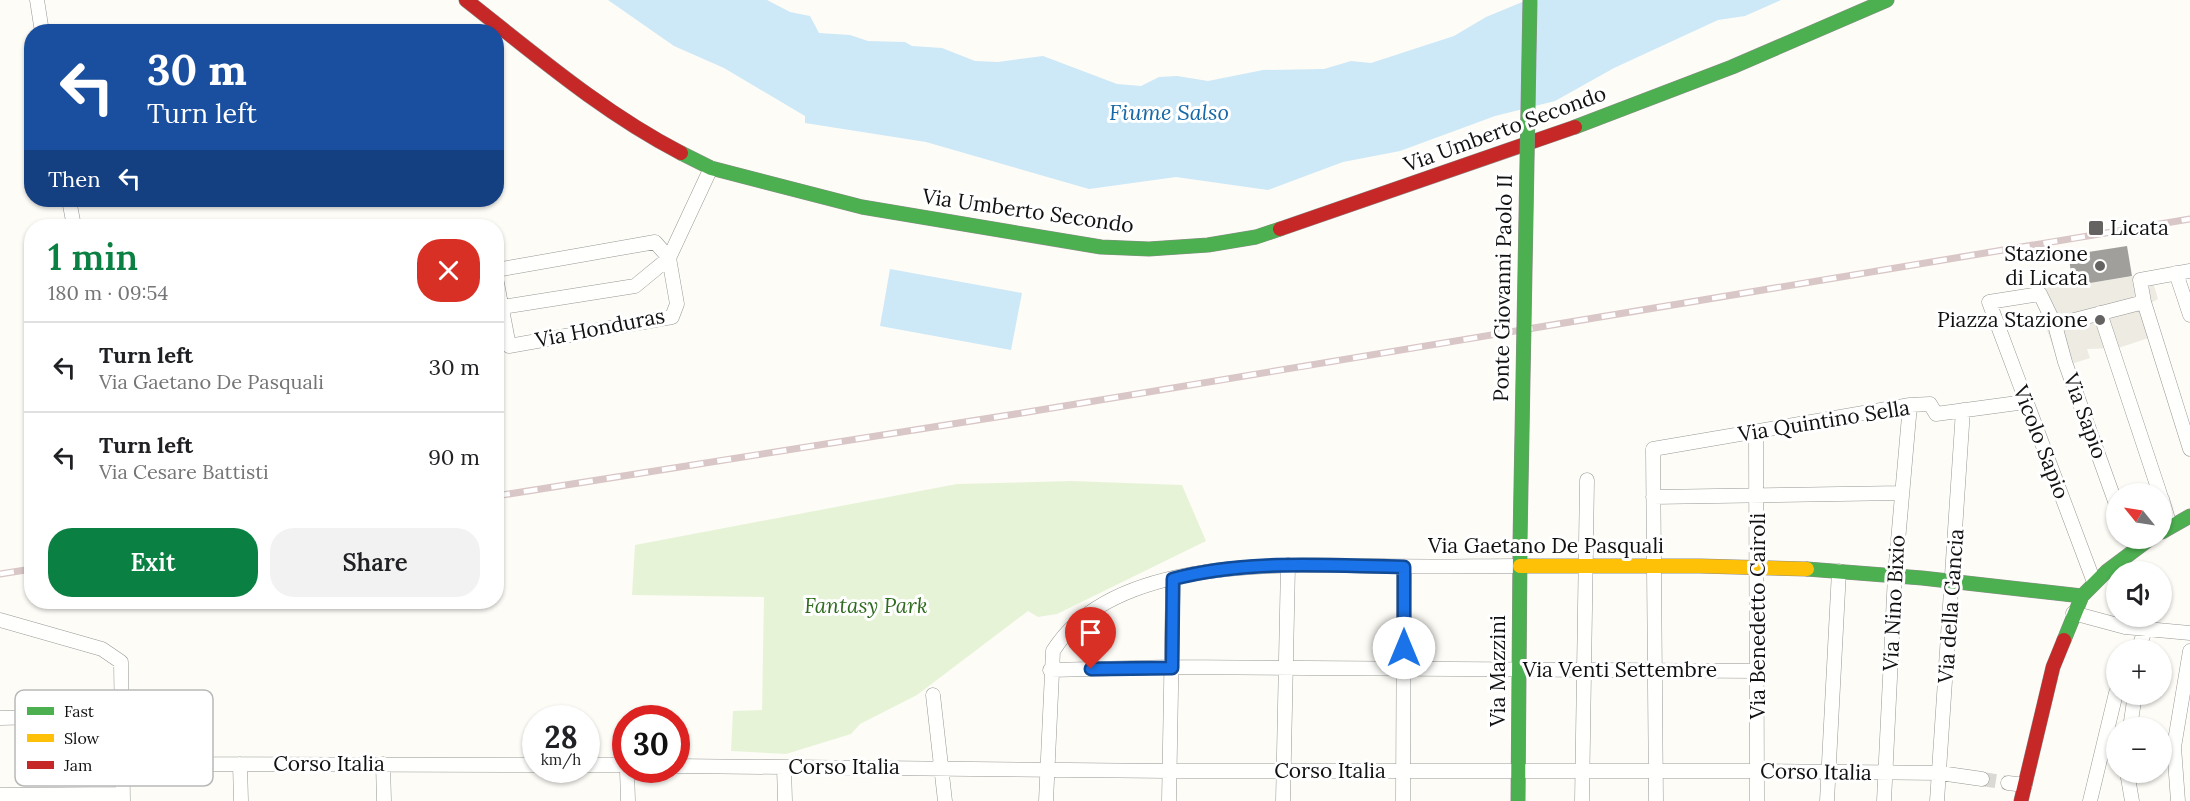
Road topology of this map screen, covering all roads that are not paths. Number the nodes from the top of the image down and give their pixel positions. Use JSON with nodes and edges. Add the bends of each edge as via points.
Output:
{"nodes":[{"id":1,"x":37,"y":0,"type":"edge"},
{"id":2,"x":466,"y":0,"type":"edge"},
{"id":3,"x":1530,"y":0,"type":"edge"},
{"id":4,"x":1887,"y":0,"type":"edge"},
{"id":5,"x":41,"y":24,"type":"edge"},
{"id":6,"x":496,"y":24,"type":"edge"},
{"id":7,"x":504,"y":30,"type":"edge"},
{"id":8,"x":711,"y":168,"type":"junction"},
{"id":9,"x":669,"y":258,"type":"junction"},
{"id":10,"x":504,"y":269,"type":"edge"},
{"id":11,"x":2183,"y":272,"type":"edge"},
{"id":12,"x":1989,"y":302,"type":"joint"},
{"id":13,"x":2144,"y":302,"type":"junction"},
{"id":14,"x":504,"y":307,"type":"edge"},
{"id":15,"x":2100,"y":313,"type":"junction"},
{"id":16,"x":2190,"y":315,"type":"edge"},
{"id":17,"x":2055,"y":325,"type":"junction"},
{"id":18,"x":504,"y":327,"type":"edge"},
{"id":19,"x":2025,"y":402,"type":"junction"},
{"id":20,"x":1910,"y":405,"type":"junction"},
{"id":21,"x":1963,"y":410,"type":"junction"},
{"id":22,"x":1756,"y":432,"type":"junction"},
{"id":23,"x":2190,"y":449,"type":"edge"},
{"id":24,"x":1587,"y":480,"type":"dead end"},
{"id":25,"x":2108,"y":483,"type":"edge"},
{"id":26,"x":2156,"y":483,"type":"edge"},
{"id":27,"x":1901,"y":493,"type":"junction"},
{"id":28,"x":1758,"y":495,"type":"junction"},
{"id":29,"x":1653,"y":497,"type":"junction"},
{"id":30,"x":2190,"y":516,"type":"edge"},
{"id":31,"x":2172,"y":526,"type":"edge"},
{"id":32,"x":1520,"y":542,"type":"joint"},
{"id":33,"x":2126,"y":549,"type":"edge"},
{"id":34,"x":1288,"y":565,"type":"junction"},
{"id":35,"x":1520,"y":566,"type":"junction"},
{"id":36,"x":1586,"y":566,"type":"junction"},
{"id":37,"x":1404,"y":567,"type":"junction"},
{"id":38,"x":1654,"y":567,"type":"junction"},
{"id":39,"x":1758,"y":567,"type":"junction"},
{"id":40,"x":1839,"y":571,"type":"junction"},
{"id":41,"x":1895,"y":575,"type":"junction"},
{"id":42,"x":1173,"y":579,"type":"junction"},
{"id":43,"x":1952,"y":579,"type":"junction"},
{"id":44,"x":2094,"y":582,"type":"junction"},
{"id":45,"x":2082,"y":596,"type":"junction"},
{"id":46,"x":2073,"y":613,"type":"junction"},
{"id":47,"x":0,"y":620,"type":"edge"},
{"id":48,"x":2106,"y":622,"type":"edge"},
{"id":49,"x":2146,"y":627,"type":"joint"},
{"id":50,"x":2190,"y":633,"type":"edge"},
{"id":51,"x":2142,"y":639,"type":"edge"},
{"id":52,"x":2190,"y":651,"type":"edge"},
{"id":53,"x":1172,"y":668,"type":"junction"},
{"id":54,"x":1284,"y":668,"type":"junction"},
{"id":55,"x":1404,"y":669,"type":"junction"},
{"id":56,"x":1519,"y":669,"type":"junction"},
{"id":57,"x":1050,"y":670,"type":"junction"},
{"id":58,"x":1584,"y":670,"type":"junction"},
{"id":59,"x":1655,"y":670,"type":"junction"},
{"id":60,"x":1758,"y":670,"type":"junction"},
{"id":61,"x":121,"y":690,"type":"edge"},
{"id":62,"x":933,"y":695,"type":"dead end"},
{"id":63,"x":2113,"y":705,"type":"edge"},
{"id":64,"x":0,"y":718,"type":"edge"},
{"id":65,"x":15,"y":718,"type":"edge"},
{"id":66,"x":213,"y":764,"type":"edge"},
{"id":67,"x":240,"y":764,"type":"junction"},
{"id":68,"x":383,"y":764,"type":"junction"},
{"id":69,"x":522,"y":765,"type":"edge"},
{"id":70,"x":690,"y":766,"type":"edge"},
{"id":71,"x":784,"y":767,"type":"junction"},
{"id":72,"x":941,"y":768,"type":"junction"},
{"id":73,"x":1047,"y":770,"type":"junction"},
{"id":74,"x":1170,"y":771,"type":"junction"},
{"id":75,"x":1283,"y":771,"type":"junction"},
{"id":76,"x":1519,"y":771,"type":"junction"},
{"id":77,"x":1758,"y":771,"type":"junction"},
{"id":78,"x":1404,"y":772,"type":"junction"},
{"id":79,"x":1656,"y":772,"type":"junction"},
{"id":80,"x":1828,"y":772,"type":"junction"},
{"id":81,"x":1582,"y":773,"type":"junction"},
{"id":82,"x":1885,"y":773,"type":"junction"},
{"id":83,"x":1940,"y":773,"type":"junction"},
{"id":84,"x":1982,"y":778,"type":"tunnel mouth"},
{"id":85,"x":627,"y":783,"type":"edge"},
{"id":86,"x":2008,"y":783,"type":"tunnel mouth"},
{"id":87,"x":2129,"y":783,"type":"edge"},
{"id":88,"x":2025,"y":785,"type":"junction"},
{"id":89,"x":0,"y":795,"type":"edge"},
{"id":90,"x":123,"y":798,"type":"edge"},
{"id":91,"x":241,"y":801,"type":"edge"},
{"id":92,"x":384,"y":801,"type":"edge"},
{"id":93,"x":628,"y":801,"type":"edge"},
{"id":94,"x":785,"y":801,"type":"edge"},
{"id":95,"x":945,"y":801,"type":"edge"},
{"id":96,"x":1047,"y":801,"type":"edge"},
{"id":97,"x":1170,"y":801,"type":"edge"},
{"id":98,"x":1283,"y":801,"type":"edge"},
{"id":99,"x":1403,"y":801,"type":"edge"},
{"id":100,"x":1518,"y":801,"type":"edge"},
{"id":101,"x":1582,"y":801,"type":"edge"},
{"id":102,"x":1656,"y":801,"type":"edge"},
{"id":103,"x":1757,"y":801,"type":"edge"},
{"id":104,"x":1827,"y":801,"type":"edge"},
{"id":105,"x":1884,"y":801,"type":"edge"},
{"id":106,"x":1937,"y":801,"type":"edge"},
{"id":107,"x":2021,"y":801,"type":"edge"},
{"id":108,"x":2090,"y":801,"type":"edge"},
{"id":109,"x":2132,"y":801,"type":"edge"},
{"id":110,"x":2178,"y":801,"type":"edge"}],
"edges":[{"from":1,"to":5,"type":"street"},
{"from":2,"to":6,"type":"main road","name":"Via Umberto Secondo"},
{"from":3,"to":32,"type":"main road","name":"Ponte Giovanni Paolo II","bridge":true},
{"from":4,"to":8,"type":"main road","name":"Via Umberto Secondo","via":[[1791,45],[1549,138],[1256,237],[1208,246],[1101,247],[862,207]]},
{"from":7,"to":8,"type":"main road","name":"Via Umberto Secondo","via":[[594,101],[639,131]]},
{"from":8,"to":9,"type":"street","name":"Via Honduras"},
{"from":9,"to":10,"type":"street","via":[[655,242]]},
{"from":9,"to":14,"type":"street","name":"Via Honduras","via":[[635,286]]},
{"from":9,"to":18,"type":"street","name":"Via Honduras","via":[[677,304],[672,317],[509,346]]},
{"from":11,"to":13,"type":"street","via":[[2140,280]]},
{"from":11,"to":16,"type":"street"},
{"from":12,"to":17,"type":"street","name":"Via Sapio","via":[[2040,294]]},
{"from":12,"to":19,"type":"street","name":"Vicolo Sapio"},
{"from":13,"to":15,"type":"street"},
{"from":13,"to":23,"type":"street"},
{"from":15,"to":17,"type":"street"},
{"from":15,"to":26,"type":"street"},
{"from":17,"to":25,"type":"street","name":"Via Sapio"},
{"from":19,"to":21,"type":"street","name":"Via Quintino Sella"},
{"from":19,"to":44,"type":"street","name":"Vicolo Sapio"},
{"from":20,"to":21,"type":"street","name":"Via Quintino Sella","via":[[1930,404],[1936,414]]},
{"from":20,"to":22,"type":"street","name":"Via Quintino Sella"},
{"from":20,"to":27,"type":"street","name":"Via Nino Bixio"},
{"from":21,"to":43,"type":"street","name":"Via della Gancia"},
{"from":22,"to":28,"type":"street","name":"Via Benedetto Cairoli"},
{"from":22,"to":29,"type":"street","name":"Via Quintino Sella","via":[[1653,449]]},
{"from":24,"to":36,"type":"street"},
{"from":27,"to":28,"type":"street"},
{"from":27,"to":41,"type":"street","name":"Via Nino Bixio"},
{"from":28,"to":29,"type":"street"},
{"from":28,"to":39,"type":"street","name":"Via Benedetto Cairoli"},
{"from":29,"to":38,"type":"street"},
{"from":30,"to":31,"type":"main road"},
{"from":32,"to":35,"type":"main road","name":"Via Mazzini"},
{"from":33,"to":44,"type":"main road"},
{"from":34,"to":37,"type":"street","name":"Via Gaetano De Pasquali"},
{"from":34,"to":42,"type":"street","name":"Via Gaetano De Pasquali","via":[[1206,570]]},
{"from":34,"to":54,"type":"street"},
{"from":35,"to":36,"type":"main road","name":"Via Gaetano De Pasquali"},
{"from":35,"to":37,"type":"street","name":"Via Gaetano De Pasquali"},
{"from":35,"to":56,"type":"main road","name":"Via Mazzini"},
{"from":36,"to":38,"type":"main road","name":"Via Gaetano De Pasquali"},
{"from":36,"to":58,"type":"street"},
{"from":37,"to":55,"type":"street"},
{"from":38,"to":39,"type":"main road","name":"Via Gaetano De Pasquali"},
{"from":38,"to":59,"type":"street"},
{"from":39,"to":40,"type":"main road","name":"Via Gaetano De Pasquali"},
{"from":39,"to":60,"type":"street","name":"Via Benedetto Cairoli"},
{"from":40,"to":41,"type":"main road","name":"Via Gaetano De Pasquali"},
{"from":40,"to":80,"type":"street"},
{"from":41,"to":43,"type":"main road","name":"Via Gaetano De Pasquali"},
{"from":41,"to":82,"type":"street","name":"Via Nino Bixio"},
{"from":42,"to":53,"type":"street"},
{"from":42,"to":57,"type":"street","name":"Via Gaetano De Pasquali","via":[[1129,592],[1082,617],[1053,651]]},
{"from":43,"to":45,"type":"main road","name":"Via Gaetano De Pasquali"},
{"from":43,"to":83,"type":"street","name":"Via della Gancia"},
{"from":44,"to":45,"type":"main road"},
{"from":45,"to":46,"type":"main road"},
{"from":46,"to":48,"type":"street"},
{"from":46,"to":88,"type":"main road","via":[[2053,667]]},
{"from":47,"to":61,"type":"street","via":[[102,649],[120,662]]},
{"from":49,"to":50,"type":"street"},
{"from":49,"to":51,"type":"street"},
{"from":52,"to":110,"type":"street","via":[[2174,747]]},
{"from":53,"to":54,"type":"street","name":"Via Venti Settembre"},
{"from":53,"to":57,"type":"street","name":"Via Venti Settembre"},
{"from":53,"to":74,"type":"street"},
{"from":54,"to":55,"type":"street","name":"Via Venti Settembre"},
{"from":54,"to":75,"type":"street"},
{"from":55,"to":56,"type":"street","name":"Via Venti Settembre"},
{"from":55,"to":78,"type":"street"},
{"from":56,"to":58,"type":"street","name":"Via Venti Settembre"},
{"from":56,"to":76,"type":"main road","name":"Via Mazzini"},
{"from":57,"to":73,"type":"street","name":"Via Gaetano De Pasquali"},
{"from":58,"to":59,"type":"street","name":"Via Venti Settembre"},
{"from":58,"to":81,"type":"street"},
{"from":59,"to":60,"type":"street","name":"Via Venti Settembre"},
{"from":59,"to":79,"type":"street"},
{"from":60,"to":77,"type":"street","name":"Via Benedetto Cairoli"},
{"from":62,"to":72,"type":"street"},
{"from":63,"to":108,"type":"street"},
{"from":64,"to":65,"type":"street"},
{"from":66,"to":67,"type":"street","name":"Corso Italia"},
{"from":67,"to":68,"type":"street","name":"Corso Italia"},
{"from":67,"to":91,"type":"street"},
{"from":68,"to":69,"type":"street","name":"Corso Italia"},
{"from":68,"to":92,"type":"street"},
{"from":70,"to":71,"type":"street","name":"Corso Italia"},
{"from":71,"to":72,"type":"street","name":"Corso Italia"},
{"from":71,"to":94,"type":"street"},
{"from":72,"to":73,"type":"street","name":"Corso Italia"},
{"from":72,"to":95,"type":"street"},
{"from":73,"to":74,"type":"street","name":"Corso Italia"},
{"from":73,"to":96,"type":"street","name":"Via Gaetano De Pasquali"},
{"from":74,"to":75,"type":"street","name":"Corso Italia"},
{"from":74,"to":97,"type":"street"},
{"from":75,"to":78,"type":"street","name":"Corso Italia"},
{"from":75,"to":98,"type":"street"},
{"from":76,"to":78,"type":"street","name":"Corso Italia"},
{"from":76,"to":81,"type":"street","name":"Corso Italia"},
{"from":76,"to":100,"type":"main road","name":"Via Mazzini"},
{"from":77,"to":79,"type":"street","name":"Corso Italia"},
{"from":77,"to":80,"type":"street","name":"Corso Italia"},
{"from":77,"to":103,"type":"street","name":"Via Benedetto Cairoli"},
{"from":78,"to":99,"type":"street"},
{"from":79,"to":81,"type":"street","name":"Corso Italia"},
{"from":79,"to":102,"type":"street"},
{"from":80,"to":82,"type":"street","name":"Corso Italia"},
{"from":80,"to":104,"type":"street"},
{"from":81,"to":101,"type":"street"},
{"from":82,"to":83,"type":"street","name":"Corso Italia"},
{"from":82,"to":105,"type":"street","name":"Via Nino Bixio"},
{"from":83,"to":84,"type":"street","name":"Corso Italia"},
{"from":83,"to":106,"type":"street","name":"Via della Gancia"},
{"from":85,"to":93,"type":"street"},
{"from":86,"to":88,"type":"street"},
{"from":87,"to":109,"type":"street"},
{"from":88,"to":107,"type":"main road"},
{"from":89,"to":90,"type":"street"}]}
